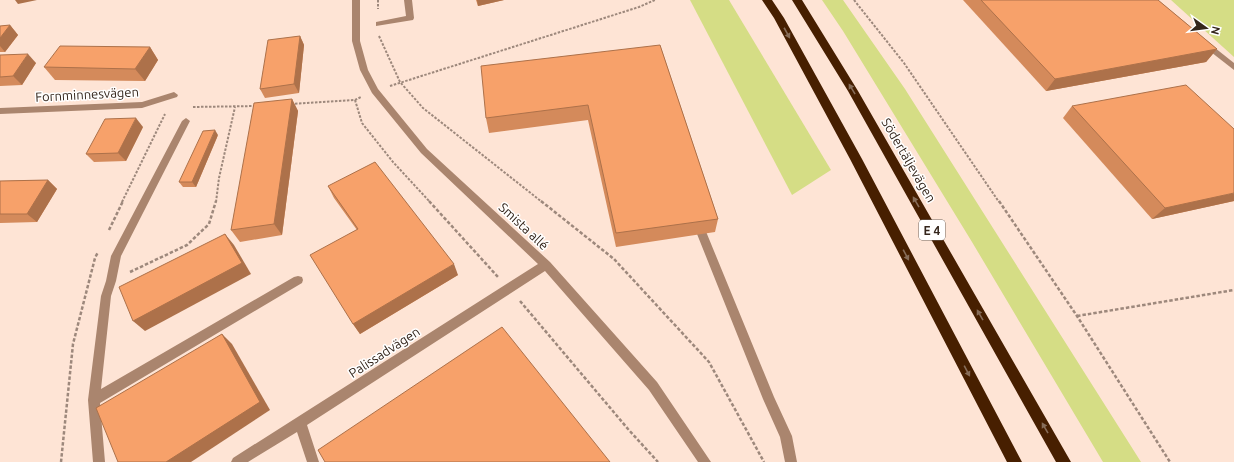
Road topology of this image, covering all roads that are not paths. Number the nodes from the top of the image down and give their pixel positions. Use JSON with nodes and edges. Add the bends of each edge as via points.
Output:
{"nodes":[{"id":1,"x":356,"y":0,"type":"edge"},
{"id":2,"x":408,"y":0,"type":"edge"},
{"id":3,"x":767,"y":0,"type":"edge"},
{"id":4,"x":797,"y":0,"type":"edge"},
{"id":5,"x":379,"y":24,"type":"road end"},
{"id":6,"x":1197,"y":36,"type":"edge"},
{"id":7,"x":1234,"y":67,"type":"edge"},
{"id":8,"x":174,"y":95,"type":"road end"},
{"id":9,"x":0,"y":111,"type":"edge"},
{"id":10,"x":186,"y":121,"type":"dead end"},
{"id":11,"x":702,"y":234,"type":"edge"},
{"id":12,"x":546,"y":265,"type":"junction"},
{"id":13,"x":298,"y":280,"type":"dead end"},
{"id":14,"x":94,"y":400,"type":"junction"},
{"id":15,"x":300,"y":423,"type":"junction"},
{"id":16,"x":99,"y":462,"type":"edge"},
{"id":17,"x":237,"y":462,"type":"edge"},
{"id":18,"x":313,"y":462,"type":"edge"},
{"id":19,"x":705,"y":462,"type":"edge"},
{"id":20,"x":791,"y":462,"type":"edge"},
{"id":21,"x":1015,"y":462,"type":"edge"},
{"id":22,"x":1064,"y":462,"type":"edge"}],
"edges":[{"from":1,"to":12,"type":"street","name":"Smista allé","via":[[356,41],[364,70],[375,91],[424,151]]},
{"from":2,"to":5,"type":"street","via":[[410,18]]},
{"from":3,"to":21,"type":"highway","number":"E 4","one_way":true,"via":[[856,159]]},
{"from":22,"to":4,"type":"highway","name":"Södertäljevägen","number":"E 4","one_way":true,"via":[[853,91]]},
{"from":6,"to":7,"type":"street"},
{"from":8,"to":9,"type":"street","name":"Fornminnesvägen","via":[[142,105]]},
{"from":10,"to":14,"type":"street","via":[[116,256],[106,296]]},
{"from":11,"to":20,"type":"street","via":[[786,436]]},
{"from":12,"to":15,"type":"street","name":"Palissadvägen"},
{"from":12,"to":19,"type":"street","name":"Smista allé","via":[[653,386]]},
{"from":13,"to":14,"type":"street"},
{"from":14,"to":16,"type":"street"},
{"from":15,"to":17,"type":"street","name":"Palissadvägen"},
{"from":15,"to":18,"type":"street"}]}
